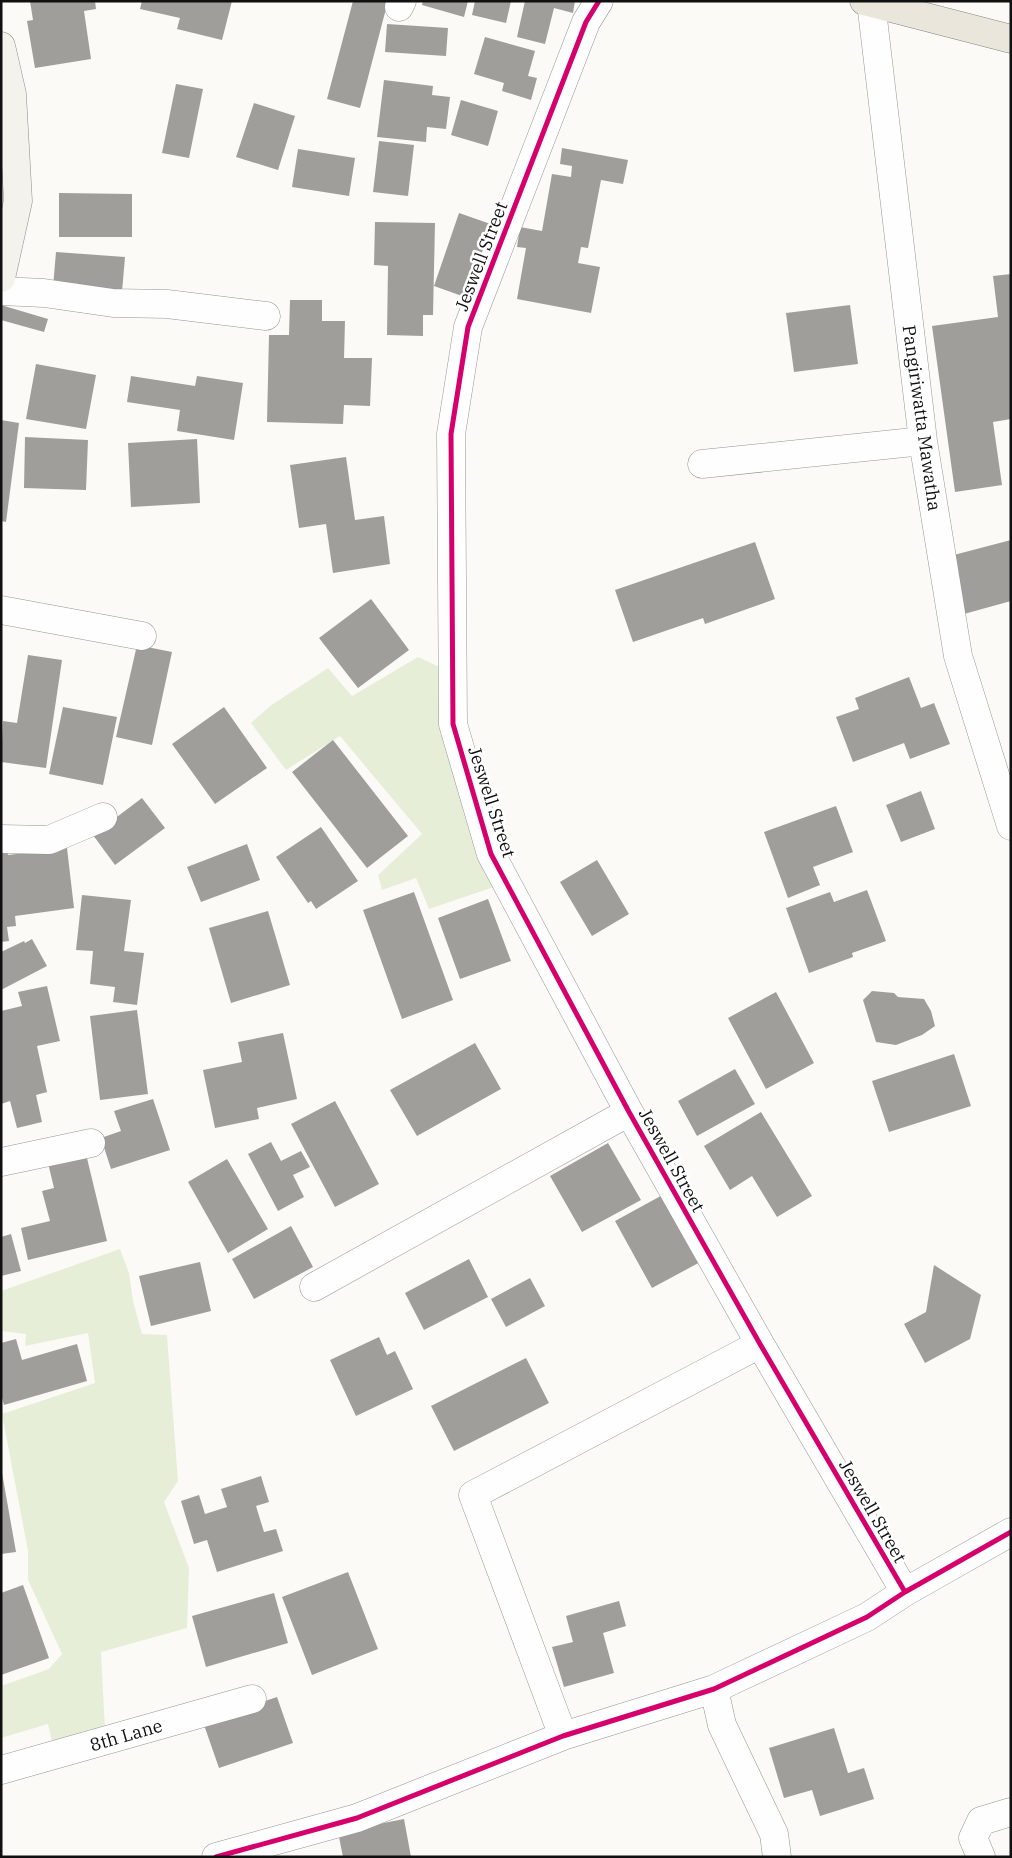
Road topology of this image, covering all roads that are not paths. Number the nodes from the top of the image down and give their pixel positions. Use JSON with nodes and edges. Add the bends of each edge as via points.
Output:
{"nodes":[{"id":1,"x":599,"y":1,"type":"edge"},
{"id":2,"x":868,"y":2,"type":"edge"},
{"id":3,"x":1011,"y":39,"type":"edge"},
{"id":4,"x":1,"y":46,"type":"edge"},
{"id":5,"x":1,"y":278,"type":"edge"},
{"id":6,"x":1,"y":291,"type":"edge"},
{"id":7,"x":266,"y":316,"type":"dead end"},
{"id":8,"x":924,"y":441,"type":"junction"},
{"id":9,"x":702,"y":464,"type":"dead end"},
{"id":10,"x":1,"y":610,"type":"edge"},
{"id":11,"x":142,"y":636,"type":"dead end"},
{"id":12,"x":103,"y":817,"type":"dead end"},
{"id":13,"x":1011,"y":826,"type":"edge"},
{"id":14,"x":1,"y":839,"type":"edge"},
{"id":15,"x":629,"y":1112,"type":"junction"},
{"id":16,"x":91,"y":1143,"type":"dead end"},
{"id":17,"x":1,"y":1162,"type":"edge"},
{"id":18,"x":314,"y":1287,"type":"dead end"},
{"id":19,"x":760,"y":1344,"type":"junction"},
{"id":20,"x":1011,"y":1532,"type":"edge"},
{"id":21,"x":904,"y":1592,"type":"junction"},
{"id":22,"x":714,"y":1689,"type":"junction"},
{"id":23,"x":252,"y":1699,"type":"dead end"},
{"id":24,"x":563,"y":1736,"type":"junction"},
{"id":25,"x":1,"y":1770,"type":"edge"},
{"id":26,"x":1011,"y":1812,"type":"edge"},
{"id":27,"x":216,"y":1857,"type":"edge"},
{"id":28,"x":777,"y":1857,"type":"edge"},
{"id":29,"x":981,"y":1857,"type":"edge"}],
"edges":[{"from":1,"to":15,"type":"street","name":"Jeswell Street","via":[[586,22],[468,328],[451,434],[453,724],[491,854]]},
{"from":2,"to":3,"type":"main road"},
{"from":2,"to":8,"type":"street","name":"Pangiriwatta Mawatha"},
{"from":4,"to":5,"type":"main road","via":[[12,94],[18,201]]},
{"from":6,"to":7,"type":"street","via":[[113,303],[167,304]]},
{"from":8,"to":9,"type":"street"},
{"from":8,"to":13,"type":"street","name":"Pangiriwatta Mawatha","via":[[958,656]]},
{"from":10,"to":11,"type":"street"},
{"from":12,"to":14,"type":"street","via":[[49,840]]},
{"from":15,"to":18,"type":"street"},
{"from":15,"to":19,"type":"street","name":"Jeswell Street"},
{"from":16,"to":17,"type":"street"},
{"from":19,"to":21,"type":"street","name":"Jeswell Street"},
{"from":19,"to":24,"type":"street","via":[[473,1495]]},
{"from":20,"to":21,"type":"street"},
{"from":21,"to":22,"type":"street","via":[[867,1617]]},
{"from":22,"to":24,"type":"street"},
{"from":22,"to":28,"type":"street","via":[[722,1725],[774,1834]]},
{"from":23,"to":25,"type":"street","name":"8th Lane"},
{"from":24,"to":27,"type":"street","via":[[357,1818]]},
{"from":26,"to":29,"type":"street","via":[[981,1821],[973,1838]]}]}
